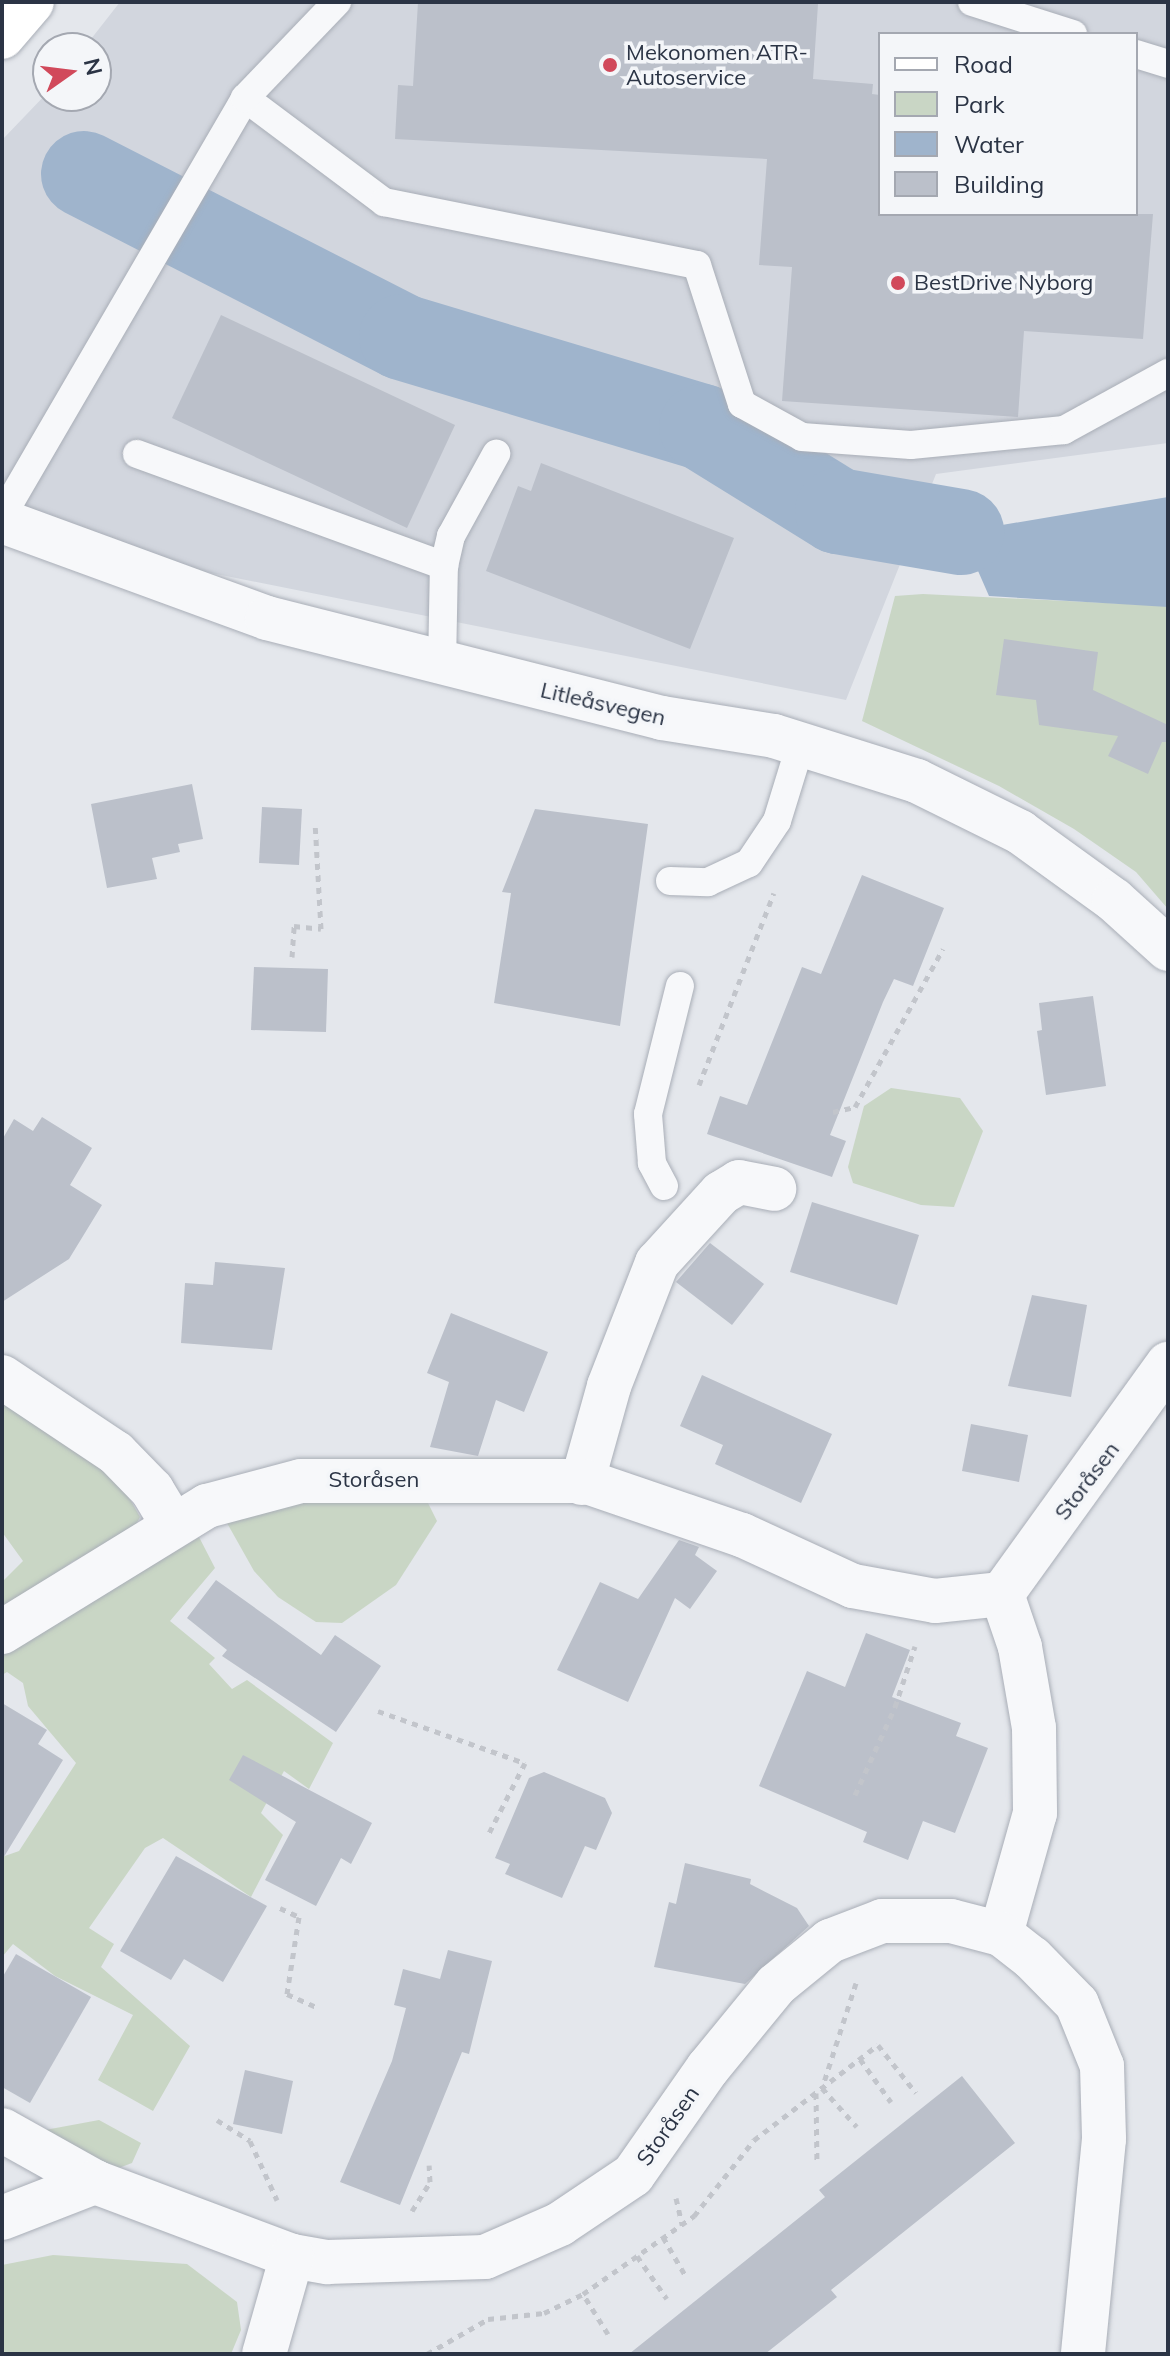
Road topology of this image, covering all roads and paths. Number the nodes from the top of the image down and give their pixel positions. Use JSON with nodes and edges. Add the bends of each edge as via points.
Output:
{"nodes":[{"id":1,"x":32,"y":2,"type":"edge"},
{"id":2,"x":337,"y":2,"type":"edge"},
{"id":3,"x":972,"y":2,"type":"edge"},
{"id":4,"x":1067,"y":32,"type":"edge"},
{"id":5,"x":2,"y":37,"type":"edge"},
{"id":6,"x":1138,"y":55,"type":"edge"},
{"id":7,"x":1168,"y":64,"type":"edge"},
{"id":8,"x":245,"y":98,"type":"junction"},
{"id":9,"x":1168,"y":373,"type":"edge"},
{"id":10,"x":137,"y":454,"type":"dead end"},
{"id":11,"x":496,"y":454,"type":"dead end"},
{"id":12,"x":2,"y":519,"type":"edge"},
{"id":13,"x":444,"y":566,"type":"junction"},
{"id":14,"x":442,"y":666,"type":"junction"},
{"id":15,"x":801,"y":743,"type":"junction"},
{"id":16,"x":315,"y":822,"type":"dead end"},
{"id":17,"x":670,"y":881,"type":"dead end"},
{"id":18,"x":775,"y":890,"type":"dead end"},
{"id":19,"x":943,"y":949,"type":"dead end"},
{"id":20,"x":1168,"y":949,"type":"edge"},
{"id":21,"x":292,"y":957,"type":"dead end"},
{"id":22,"x":680,"y":986,"type":"dead end"},
{"id":23,"x":699,"y":1085,"type":"dead end"},
{"id":24,"x":833,"y":1112,"type":"dead end"},
{"id":25,"x":664,"y":1186,"type":"dead end"},
{"id":26,"x":774,"y":1189,"type":"dead end"},
{"id":27,"x":1168,"y":1364,"type":"edge"},
{"id":28,"x":2,"y":1377,"type":"edge"},
{"id":29,"x":582,"y":1483,"type":"junction"},
{"id":30,"x":173,"y":1525,"type":"junction"},
{"id":31,"x":1002,"y":1594,"type":"junction"},
{"id":32,"x":2,"y":1632,"type":"edge"},
{"id":33,"x":909,"y":1634,"type":"dead end"},
{"id":34,"x":378,"y":1711,"type":"dead end"},
{"id":35,"x":855,"y":1795,"type":"dead end"},
{"id":36,"x":488,"y":1835,"type":"dead end"},
{"id":37,"x":280,"y":1908,"type":"dead end"},
{"id":38,"x":882,"y":1921,"type":"junction"},
{"id":39,"x":1001,"y":1934,"type":"junction"},
{"id":40,"x":318,"y":2008,"type":"dead end"},
{"id":41,"x":860,"y":2059,"type":"junction"},
{"id":42,"x":819,"y":2090,"type":"junction"},
{"id":43,"x":916,"y":2093,"type":"dead end"},
{"id":44,"x":891,"y":2102,"type":"dead end"},
{"id":45,"x":217,"y":2120,"type":"dead end"},
{"id":46,"x":857,"y":2127,"type":"dead end"},
{"id":47,"x":2,"y":2130,"type":"edge"},
{"id":48,"x":817,"y":2162,"type":"dead end"},
{"id":49,"x":429,"y":2165,"type":"dead end"},
{"id":50,"x":95,"y":2182,"type":"junction"},
{"id":51,"x":288,"y":2207,"type":"dead end"},
{"id":52,"x":2,"y":2218,"type":"edge"},
{"id":53,"x":406,"y":2218,"type":"dead end"},
{"id":54,"x":663,"y":2237,"type":"junction"},
{"id":55,"x":292,"y":2256,"type":"junction"},
{"id":56,"x":637,"y":2256,"type":"junction"},
{"id":57,"x":685,"y":2275,"type":"dead end"},
{"id":58,"x":583,"y":2294,"type":"junction"},
{"id":59,"x":667,"y":2299,"type":"dead end"},
{"id":60,"x":608,"y":2334,"type":"dead end"},
{"id":61,"x":264,"y":2354,"type":"edge"},
{"id":62,"x":427,"y":2354,"type":"edge"},
{"id":63,"x":1083,"y":2354,"type":"edge"}],
"edges":[{"from":1,"to":5,"type":"main road"},
{"from":2,"to":8,"type":"lane"},
{"from":3,"to":4,"type":"lane"},
{"from":6,"to":7,"type":"lane"},
{"from":8,"to":9,"type":"lane","via":[[384,202],[697,265],[742,404],[802,437],[911,445],[1064,430]]},
{"from":8,"to":12,"type":"lane","via":[[195,176]]},
{"from":10,"to":13,"type":"lane"},
{"from":11,"to":13,"type":"lane","via":[[465,504]]},
{"from":12,"to":14,"type":"street","name":"Litleåsvegen","via":[[267,618]]},
{"from":13,"to":14,"type":"lane"},
{"from":14,"to":15,"type":"street","name":"Litleåsvegen","via":[[662,718]]},
{"from":15,"to":17,"type":"lane","via":[[777,821],[749,863],[708,882]]},
{"from":15,"to":20,"type":"street","name":"Litleåsvegen","via":[[917,781],[1020,832],[1114,900]]},
{"from":16,"to":21,"type":"path","via":[[321,929],[294,926]]},
{"from":18,"to":23,"type":"path"},
{"from":19,"to":24,"type":"path","via":[[855,1107]]},
{"from":22,"to":25,"type":"lane","via":[[648,1114],[652,1163]]},
{"from":26,"to":29,"type":"street","via":[[739,1182],[721,1193],[657,1263],[609,1386]]},
{"from":27,"to":31,"type":"street","name":"Storåsen"},
{"from":28,"to":30,"type":"street","via":[[116,1453],[152,1490]]},
{"from":29,"to":30,"type":"street","name":"Storåsen","via":[[301,1481],[230,1496]]},
{"from":29,"to":31,"type":"street","name":"Storåsen","via":[[742,1535],[853,1586],[935,1601]]},
{"from":30,"to":32,"type":"street","name":"Storåsen"},
{"from":31,"to":39,"type":"street","via":[[1020,1647],[1034,1728],[1035,1813]]},
{"from":33,"to":35,"type":"path","via":[[916,1641],[903,1686]]},
{"from":34,"to":36,"type":"path","via":[[525,1763]]},
{"from":37,"to":40,"type":"path","via":[[299,1917],[287,1994]]},
{"from":38,"to":39,"type":"street","name":"Storåsen","via":[[951,1921]]},
{"from":38,"to":42,"type":"path"},
{"from":38,"to":55,"type":"street","name":"Storåsen","via":[[830,1941],[776,1985],[708,2068],[633,2175],[560,2224],[485,2257],[327,2262]]},
{"from":39,"to":63,"type":"street","name":"Storåsen","via":[[1077,2004],[1102,2066],[1104,2139]]},
{"from":41,"to":42,"type":"path"},
{"from":41,"to":43,"type":"path","via":[[878,2045]]},
{"from":41,"to":44,"type":"path"},
{"from":42,"to":46,"type":"path"},
{"from":42,"to":48,"type":"path"},
{"from":42,"to":54,"type":"path","via":[[754,2140],[694,2216]]},
{"from":45,"to":51,"type":"path","via":[[250,2141],[276,2200]]},
{"from":47,"to":50,"type":"street","name":"Storåsen"},
{"from":49,"to":53,"type":"path","via":[[430,2182]]},
{"from":50,"to":52,"type":"street"},
{"from":50,"to":55,"type":"street","name":"Storåsen"},
{"from":54,"to":56,"type":"path"},
{"from":54,"to":57,"type":"path"},
{"from":55,"to":61,"type":"street"},
{"from":56,"to":58,"type":"path"},
{"from":56,"to":59,"type":"path"},
{"from":58,"to":60,"type":"path"},
{"from":58,"to":62,"type":"path","via":[[544,2313],[488,2319]]}]}
